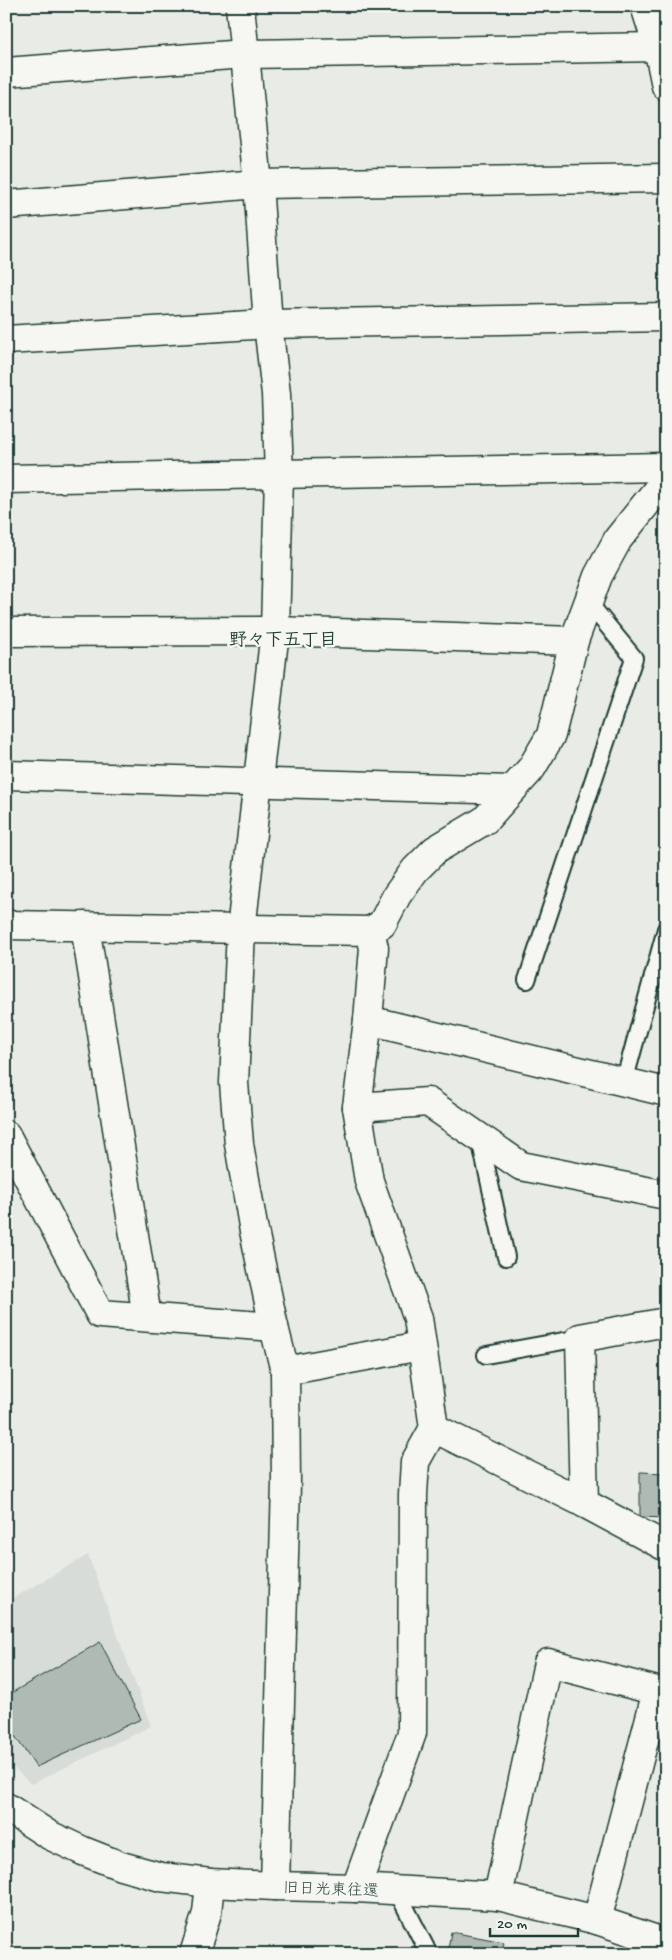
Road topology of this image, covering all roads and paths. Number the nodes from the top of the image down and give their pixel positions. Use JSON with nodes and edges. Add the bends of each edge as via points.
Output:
{"nodes":[{"id":1,"x":240,"y":6,"type":"edge"},
{"id":2,"x":645,"y":6,"type":"edge"},
{"id":3,"x":658,"y":47,"type":"junction"},
{"id":4,"x":244,"y":54,"type":"junction"},
{"id":5,"x":6,"y":72,"type":"edge"},
{"id":6,"x":666,"y":86,"type":"edge"},
{"id":7,"x":666,"y":178,"type":"edge"},
{"id":8,"x":258,"y":184,"type":"junction"},
{"id":9,"x":6,"y":205,"type":"edge"},
{"id":10,"x":666,"y":318,"type":"edge"},
{"id":11,"x":268,"y":324,"type":"junction"},
{"id":12,"x":6,"y":340,"type":"edge"},
{"id":13,"x":666,"y":467,"type":"edge"},
{"id":14,"x":279,"y":474,"type":"junction"},
{"id":15,"x":666,"y":478,"type":"edge"},
{"id":16,"x":6,"y":479,"type":"edge"},
{"id":17,"x":588,"y":602,"type":"junction"},
{"id":18,"x":275,"y":631,"type":"junction"},
{"id":19,"x":6,"y":632,"type":"edge"},
{"id":20,"x":574,"y":641,"type":"junction"},
{"id":21,"x":6,"y":775,"type":"edge"},
{"id":22,"x":258,"y":782,"type":"junction"},
{"id":23,"x":512,"y":790,"type":"junction"},
{"id":24,"x":6,"y":925,"type":"edge"},
{"id":25,"x":85,"y":926,"type":"junction"},
{"id":26,"x":666,"y":929,"type":"edge"},
{"id":27,"x":241,"y":930,"type":"junction"},
{"id":28,"x":370,"y":932,"type":"junction"},
{"id":29,"x":527,"y":980,"type":"dead end"},
{"id":30,"x":368,"y":1020,"type":"junction"},
{"id":31,"x":624,"y":1082,"type":"junction"},
{"id":32,"x":666,"y":1092,"type":"edge"},
{"id":33,"x":357,"y":1107,"type":"junction"},
{"id":34,"x":6,"y":1135,"type":"edge"},
{"id":35,"x":480,"y":1139,"type":"junction"},
{"id":36,"x":666,"y":1195,"type":"edge"},
{"id":37,"x":506,"y":1257,"type":"dead end"},
{"id":38,"x":147,"y":1317,"type":"junction"},
{"id":39,"x":666,"y":1322,"type":"edge"},
{"id":40,"x":274,"y":1326,"type":"junction"},
{"id":41,"x":580,"y":1338,"type":"junction"},
{"id":42,"x":421,"y":1346,"type":"junction"},
{"id":43,"x":486,"y":1355,"type":"dead end"},
{"id":44,"x":285,"y":1371,"type":"junction"},
{"id":45,"x":434,"y":1428,"type":"junction"},
{"id":46,"x":584,"y":1502,"type":"junction"},
{"id":47,"x":666,"y":1547,"type":"edge"},
{"id":48,"x":6,"y":1807,"type":"edge"},
{"id":49,"x":210,"y":1883,"type":"junction"},
{"id":50,"x":275,"y":1886,"type":"junction"},
{"id":51,"x":356,"y":1888,"type":"junction"},
{"id":52,"x":397,"y":1891,"type":"junction"},
{"id":53,"x":498,"y":1896,"type":"junction"},
{"id":54,"x":598,"y":1920,"type":"junction"},
{"id":55,"x":666,"y":1942,"type":"edge"},
{"id":56,"x":194,"y":1954,"type":"edge"},
{"id":57,"x":429,"y":1954,"type":"edge"}],
"edges":[{"from":1,"to":4,"type":"street"},
{"from":2,"to":3,"type":"street"},
{"from":3,"to":4,"type":"street"},
{"from":3,"to":6,"type":"street"},
{"from":4,"to":5,"type":"street"},
{"from":4,"to":8,"type":"street"},
{"from":7,"to":8,"type":"street"},
{"from":8,"to":9,"type":"street"},
{"from":8,"to":11,"type":"street"},
{"from":10,"to":11,"type":"street"},
{"from":11,"to":12,"type":"street"},
{"from":11,"to":14,"type":"street","via":[[276,394]]},
{"from":13,"to":14,"type":"street"},
{"from":14,"to":16,"type":"street"},
{"from":14,"to":18,"type":"street"},
{"from":15,"to":17,"type":"street","via":[[618,539]]},
{"from":17,"to":20,"type":"street"},
{"from":17,"to":29,"type":"lane","via":[[634,658]]},
{"from":18,"to":19,"type":"street"},
{"from":18,"to":20,"type":"street"},
{"from":18,"to":22,"type":"street"},
{"from":20,"to":23,"type":"street","via":[[551,734],[531,768]]},
{"from":21,"to":22,"type":"street"},
{"from":22,"to":23,"type":"street"},
{"from":22,"to":27,"type":"street"},
{"from":23,"to":28,"type":"street","via":[[485,820],[435,850],[415,870],[382,924]]},
{"from":24,"to":25,"type":"street"},
{"from":25,"to":27,"type":"street"},
{"from":25,"to":38,"type":"street"},
{"from":26,"to":31,"type":"lane"},
{"from":27,"to":28,"type":"street"},
{"from":27,"to":40,"type":"street","via":[[234,1083],[239,1144]]},
{"from":28,"to":30,"type":"street","via":[[374,948]]},
{"from":30,"to":31,"type":"street"},
{"from":30,"to":33,"type":"street"},
{"from":31,"to":32,"type":"street"},
{"from":33,"to":35,"type":"street","via":[[428,1102]]},
{"from":33,"to":42,"type":"street","via":[[370,1181],[418,1318]]},
{"from":34,"to":38,"type":"street","via":[[100,1314]]},
{"from":35,"to":36,"type":"street","via":[[521,1166]]},
{"from":35,"to":37,"type":"lane"},
{"from":38,"to":40,"type":"street"},
{"from":39,"to":41,"type":"street"},
{"from":40,"to":44,"type":"street"},
{"from":41,"to":43,"type":"lane"},
{"from":41,"to":46,"type":"street"},
{"from":42,"to":44,"type":"street"},
{"from":42,"to":45,"type":"street"},
{"from":44,"to":50,"type":"street","via":[[286,1483]]},
{"from":45,"to":46,"type":"street"},
{"from":45,"to":51,"type":"street","via":[[415,1462],[414,1470],[412,1733]]},
{"from":46,"to":47,"type":"street"},
{"from":48,"to":49,"type":"street","name":"旧日光東往還","via":[[48,1834],[121,1866],[161,1877]]},
{"from":49,"to":50,"type":"street","name":"旧日光東往還"},
{"from":49,"to":56,"type":"street","via":[[207,1914]]},
{"from":50,"to":51,"type":"street","name":"旧日光東往還"},
{"from":51,"to":52,"type":"street","name":"旧日光東往還"},
{"from":52,"to":53,"type":"street","name":"旧日光東往還"},
{"from":52,"to":57,"type":"lane"},
{"from":53,"to":54,"type":"street","name":"旧日光東往還"},
{"from":53,"to":54,"type":"street","via":[[548,1663],[657,1692]]},
{"from":54,"to":55,"type":"street","name":"旧日光東往還"}]}
